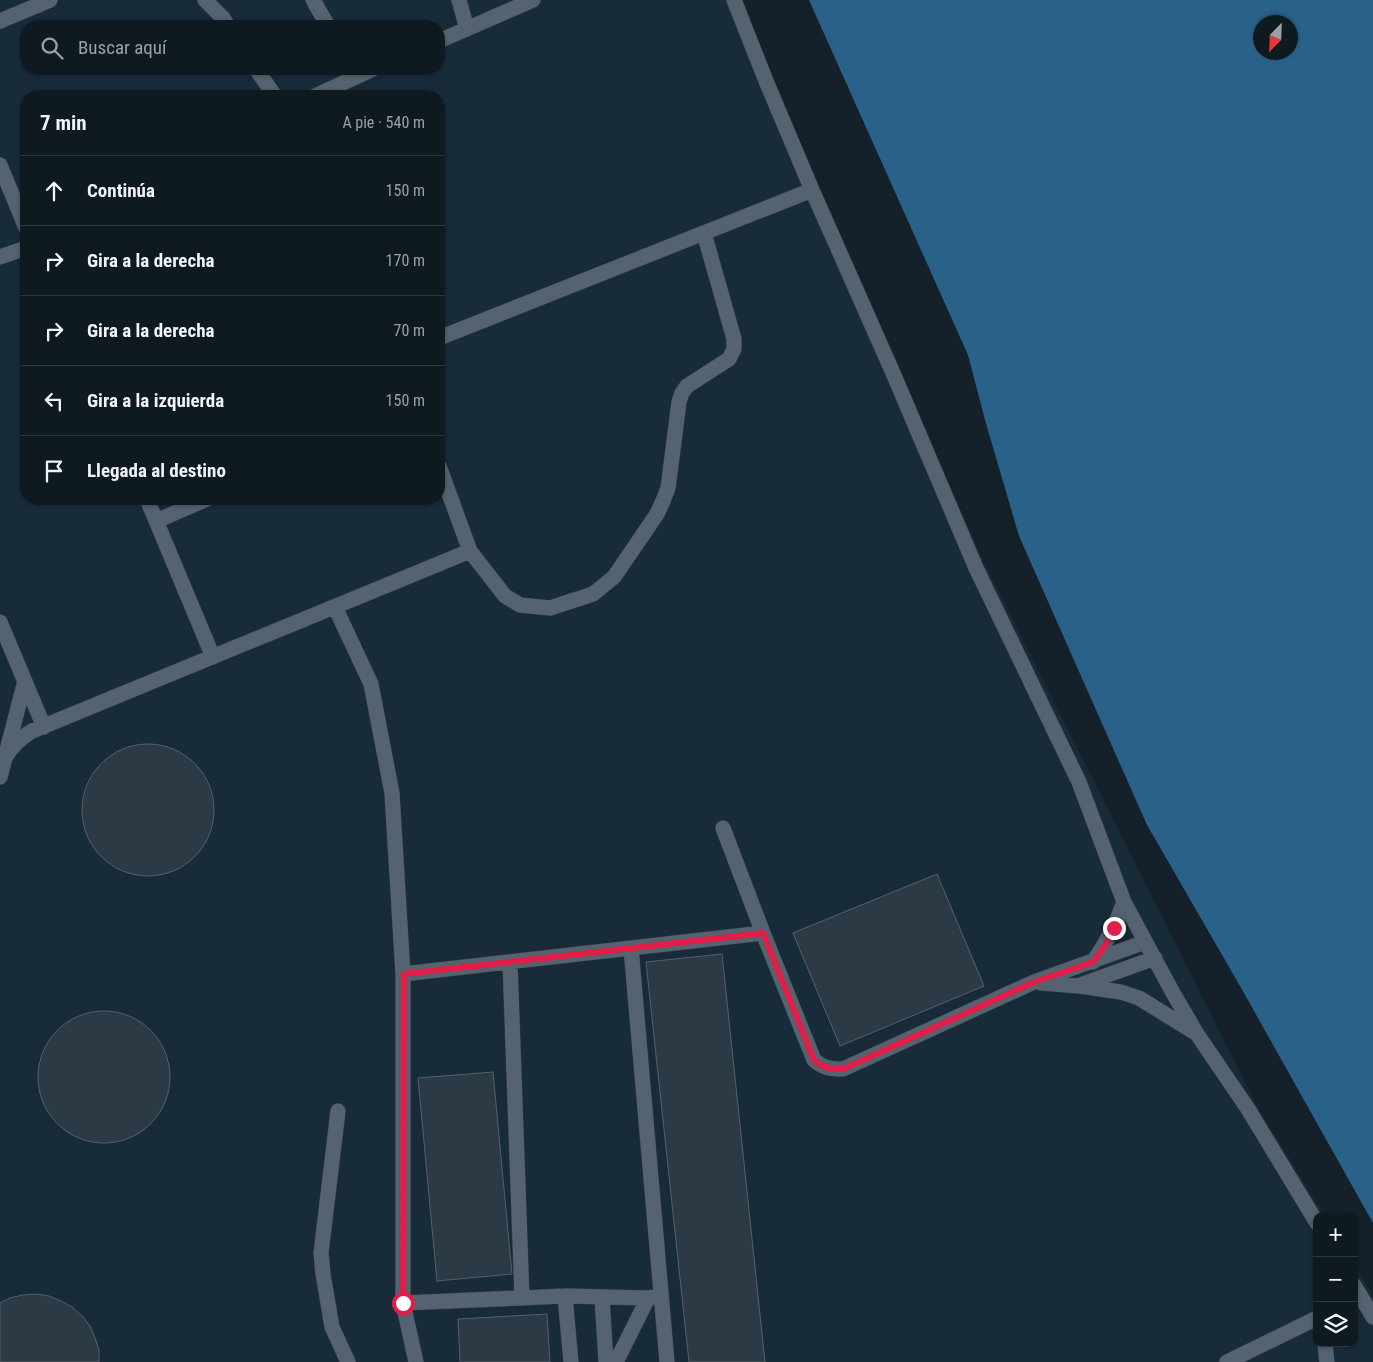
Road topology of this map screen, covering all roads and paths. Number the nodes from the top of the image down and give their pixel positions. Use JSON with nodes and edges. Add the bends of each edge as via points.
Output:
{"nodes":[{"id":1,"x":50,"y":0,"type":"edge"},
{"id":2,"x":205,"y":0,"type":"edge"},
{"id":3,"x":313,"y":0,"type":"edge"},
{"id":4,"x":459,"y":0,"type":"edge"},
{"id":5,"x":533,"y":0,"type":"edge"},
{"id":6,"x":734,"y":0,"type":"edge"},
{"id":7,"x":224,"y":20,"type":"edge"},
{"id":8,"x":325,"y":20,"type":"edge"},
{"id":9,"x":0,"y":21,"type":"edge"},
{"id":10,"x":467,"y":30,"type":"junction"},
{"id":11,"x":445,"y":39,"type":"edge"},
{"id":12,"x":260,"y":75,"type":"edge"},
{"id":13,"x":349,"y":75,"type":"edge"},
{"id":14,"x":271,"y":90,"type":"edge"},
{"id":15,"x":325,"y":90,"type":"edge"},
{"id":16,"x":0,"y":165,"type":"edge"},
{"id":17,"x":812,"y":190,"type":"junction"},
{"id":18,"x":20,"y":211,"type":"edge"},
{"id":19,"x":704,"y":233,"type":"junction"},
{"id":20,"x":20,"y":250,"type":"edge"},
{"id":21,"x":0,"y":257,"type":"edge"},
{"id":22,"x":445,"y":336,"type":"edge"},
{"id":23,"x":445,"y":482,"type":"edge"},
{"id":24,"x":149,"y":505,"type":"edge"},
{"id":25,"x":193,"y":505,"type":"edge"},
{"id":26,"x":156,"y":521,"type":"junction"},
{"id":27,"x":470,"y":551,"type":"junction"},
{"id":28,"x":335,"y":607,"type":"junction"},
{"id":29,"x":0,"y":622,"type":"edge"},
{"id":30,"x":213,"y":657,"type":"junction"},
{"id":31,"x":25,"y":681,"type":"junction"},
{"id":32,"x":44,"y":727,"type":"junction"},
{"id":33,"x":5,"y":758,"type":"junction"},
{"id":34,"x":0,"y":777,"type":"edge"},
{"id":35,"x":723,"y":828,"type":"dead end"},
{"id":36,"x":1124,"y":902,"type":"junction"},
{"id":37,"x":763,"y":933,"type":"junction"},
{"id":38,"x":1145,"y":942,"type":"junction"},
{"id":39,"x":631,"y":948,"type":"junction"},
{"id":40,"x":1155,"y":958,"type":"junction"},
{"id":41,"x":510,"y":962,"type":"junction"},
{"id":42,"x":1093,"y":962,"type":"junction"},
{"id":43,"x":404,"y":974,"type":"junction"},
{"id":44,"x":1034,"y":982,"type":"junction"},
{"id":45,"x":1079,"y":986,"type":"junction"},
{"id":46,"x":1197,"y":1034,"type":"junction"},
{"id":47,"x":338,"y":1111,"type":"dead end"},
{"id":48,"x":1313,"y":1216,"type":"edge"},
{"id":49,"x":1358,"y":1294,"type":"edge"},
{"id":50,"x":565,"y":1296,"type":"junction"},
{"id":51,"x":602,"y":1296,"type":"junction"},
{"id":52,"x":655,"y":1297,"type":"junction"},
{"id":53,"x":522,"y":1298,"type":"junction"},
{"id":54,"x":403,"y":1303,"type":"junction"},
{"id":55,"x":1373,"y":1317,"type":"edge"},
{"id":56,"x":1313,"y":1320,"type":"edge"},
{"id":57,"x":1325,"y":1347,"type":"edge"},
{"id":58,"x":348,"y":1362,"type":"edge"},
{"id":59,"x":416,"y":1362,"type":"edge"},
{"id":60,"x":571,"y":1362,"type":"edge"},
{"id":61,"x":606,"y":1362,"type":"edge"},
{"id":62,"x":616,"y":1362,"type":"edge"},
{"id":63,"x":667,"y":1362,"type":"edge"},
{"id":64,"x":1227,"y":1362,"type":"edge"},
{"id":65,"x":1327,"y":1362,"type":"edge"}],
"edges":[{"from":1,"to":9,"type":"street"},
{"from":2,"to":7,"type":"street"},
{"from":3,"to":8,"type":"street"},
{"from":4,"to":10,"type":"street"},
{"from":5,"to":10,"type":"street"},
{"from":6,"to":17,"type":"street"},
{"from":10,"to":11,"type":"street"},
{"from":12,"to":14,"type":"street"},
{"from":13,"to":15,"type":"street"},
{"from":16,"to":18,"type":"street"},
{"from":17,"to":19,"type":"street"},
{"from":17,"to":36,"type":"street","via":[[976,568],[1079,782]]},
{"from":19,"to":22,"type":"street"},
{"from":19,"to":27,"type":"street","via":[[734,339],[734,349],[729,359],[687,386],[682,393],[668,488],[657,514],[614,577],[593,594],[550,608],[520,605],[505,596]]},
{"from":20,"to":21,"type":"street"},
{"from":23,"to":27,"type":"street"},
{"from":24,"to":26,"type":"street"},
{"from":25,"to":26,"type":"street"},
{"from":26,"to":30,"type":"street"},
{"from":27,"to":28,"type":"street"},
{"from":28,"to":30,"type":"street"},
{"from":28,"to":43,"type":"street","via":[[371,684],[392,793]]},
{"from":29,"to":31,"type":"street"},
{"from":30,"to":32,"type":"street"},
{"from":31,"to":32,"type":"street"},
{"from":31,"to":33,"type":"street"},
{"from":32,"to":33,"type":"street","via":[[21,738]]},
{"from":33,"to":34,"type":"street"},
{"from":35,"to":37,"type":"street"},
{"from":36,"to":38,"type":"street"},
{"from":36,"to":42,"type":"street","via":[[1114,928]]},
{"from":37,"to":39,"type":"street"},
{"from":37,"to":44,"type":"street","via":[[814,1060],[832,1069],[843,1069]]},
{"from":38,"to":40,"type":"street"},
{"from":38,"to":42,"type":"street"},
{"from":39,"to":41,"type":"street"},
{"from":39,"to":52,"type":"street"},
{"from":40,"to":45,"type":"street"},
{"from":40,"to":46,"type":"street"},
{"from":41,"to":43,"type":"street"},
{"from":41,"to":53,"type":"street"},
{"from":42,"to":44,"type":"street"},
{"from":43,"to":54,"type":"street"},
{"from":44,"to":45,"type":"street"},
{"from":45,"to":46,"type":"street","via":[[1139,998]]},
{"from":46,"to":48,"type":"street","via":[[1248,1109]]},
{"from":47,"to":58,"type":"street","via":[[321,1252],[332,1327]]},
{"from":49,"to":55,"type":"street"},
{"from":50,"to":51,"type":"street"},
{"from":50,"to":53,"type":"street"},
{"from":50,"to":60,"type":"street"},
{"from":51,"to":52,"type":"street"},
{"from":51,"to":61,"type":"street"},
{"from":52,"to":62,"type":"street"},
{"from":52,"to":63,"type":"street"},
{"from":53,"to":54,"type":"street"},
{"from":54,"to":59,"type":"street"},
{"from":56,"to":64,"type":"street"},
{"from":57,"to":65,"type":"street"}]}
